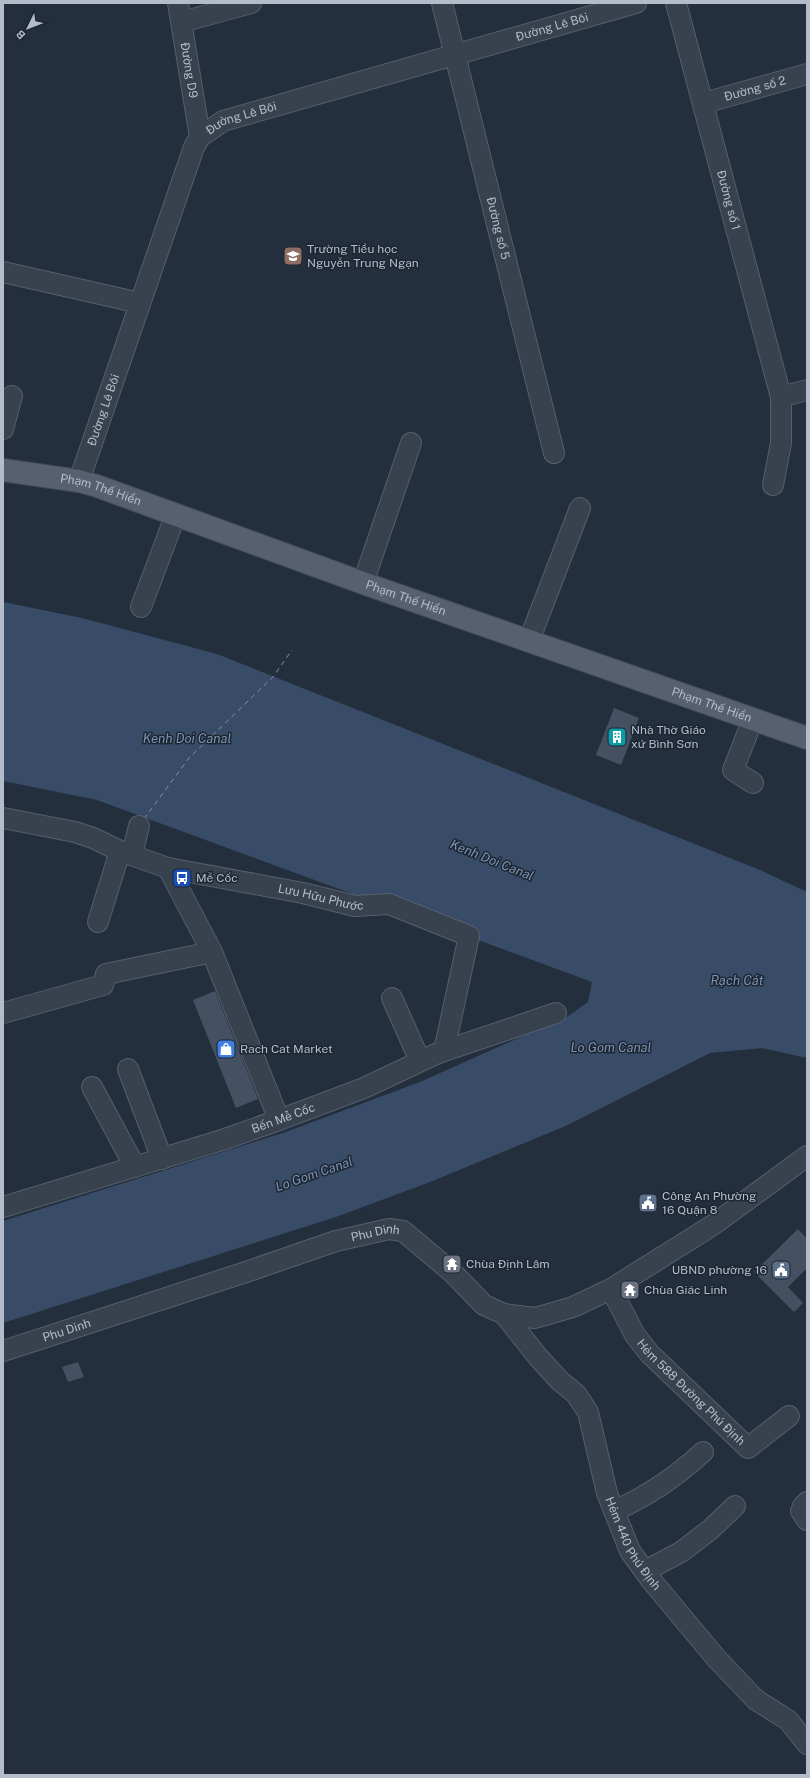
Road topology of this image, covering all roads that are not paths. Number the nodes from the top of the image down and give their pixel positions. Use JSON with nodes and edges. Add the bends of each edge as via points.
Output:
{"nodes":[{"id":1,"x":251,"y":3,"type":"edge"},
{"id":2,"x":442,"y":3,"type":"edge"},
{"id":3,"x":636,"y":3,"type":"edge"},
{"id":4,"x":676,"y":3,"type":"edge"},
{"id":5,"x":180,"y":13,"type":"edge"},
{"id":6,"x":456,"y":55,"type":"junction"},
{"id":7,"x":806,"y":79,"type":"edge"},
{"id":8,"x":704,"y":103,"type":"junction"},
{"id":9,"x":200,"y":137,"type":"junction"},
{"id":10,"x":3,"y":272,"type":"edge"},
{"id":11,"x":140,"y":303,"type":"junction"},
{"id":12,"x":807,"y":390,"type":"edge"},
{"id":13,"x":12,"y":396,"type":"dead end"},
{"id":14,"x":781,"y":397,"type":"junction"},
{"id":15,"x":3,"y":429,"type":"edge"},
{"id":16,"x":411,"y":443,"type":"dead end"},
{"id":17,"x":554,"y":453,"type":"dead end"},
{"id":18,"x":3,"y":470,"type":"edge"},
{"id":19,"x":79,"y":481,"type":"junction"},
{"id":20,"x":773,"y":485,"type":"dead end"},
{"id":21,"x":580,"y":508,"type":"dead end"},
{"id":22,"x":176,"y":514,"type":"junction"},
{"id":23,"x":363,"y":583,"type":"junction"},
{"id":24,"x":141,"y":607,"type":"dead end"},
{"id":25,"x":529,"y":641,"type":"junction"},
{"id":26,"x":753,"y":719,"type":"junction"},
{"id":27,"x":807,"y":738,"type":"edge"},
{"id":28,"x":753,"y":783,"type":"dead end"},
{"id":29,"x":3,"y":818,"type":"edge"},
{"id":30,"x":139,"y":826,"type":"dead end"},
{"id":31,"x":126,"y":853,"type":"junction"},
{"id":32,"x":168,"y":868,"type":"junction"},
{"id":33,"x":98,"y":922,"type":"dead end"},
{"id":34,"x":212,"y":952,"type":"junction"},
{"id":35,"x":392,"y":998,"type":"dead end"},
{"id":36,"x":3,"y":1013,"type":"edge"},
{"id":37,"x":556,"y":1013,"type":"dead end"},
{"id":38,"x":444,"y":1051,"type":"junction"},
{"id":39,"x":420,"y":1061,"type":"junction"},
{"id":40,"x":128,"y":1069,"type":"dead end"},
{"id":41,"x":92,"y":1086,"type":"dead end"},
{"id":42,"x":279,"y":1120,"type":"junction"},
{"id":43,"x":807,"y":1156,"type":"edge"},
{"id":44,"x":162,"y":1159,"type":"junction"},
{"id":45,"x":135,"y":1167,"type":"junction"},
{"id":46,"x":3,"y":1207,"type":"edge"},
{"id":47,"x":611,"y":1289,"type":"junction"},
{"id":48,"x":504,"y":1314,"type":"junction"},
{"id":49,"x":3,"y":1351,"type":"edge"},
{"id":50,"x":789,"y":1416,"type":"dead end"},
{"id":51,"x":703,"y":1452,"type":"dead end"},
{"id":52,"x":807,"y":1502,"type":"edge"},
{"id":53,"x":734,"y":1506,"type":"dead end"},
{"id":54,"x":614,"y":1511,"type":"junction"},
{"id":55,"x":807,"y":1520,"type":"edge"},
{"id":56,"x":644,"y":1571,"type":"junction"},
{"id":57,"x":807,"y":1744,"type":"edge"}],
"edges":[{"from":1,"to":5,"type":"street"},
{"from":2,"to":6,"type":"street","name":"Đường số 5"},
{"from":3,"to":6,"type":"street","name":"Đường Lê Bôi"},
{"from":4,"to":8,"type":"street","name":"Đường số 1"},
{"from":5,"to":9,"type":"street","name":"Đường D9"},
{"from":6,"to":9,"type":"street","name":"Đường Lê Bôi","via":[[223,121]]},
{"from":6,"to":17,"type":"street","name":"Đường số 5"},
{"from":7,"to":8,"type":"street","name":"Đường số 2"},
{"from":8,"to":14,"type":"street","name":"Đường số 1"},
{"from":9,"to":11,"type":"street","name":"Đường Lê Bôi","via":[[194,147]]},
{"from":10,"to":11,"type":"street"},
{"from":11,"to":19,"type":"street","name":"Đường Lê Bôi"},
{"from":12,"to":14,"type":"street"},
{"from":13,"to":15,"type":"street"},
{"from":14,"to":20,"type":"street","name":"Đường số 1","via":[[781,443]]},
{"from":16,"to":23,"type":"street"},
{"from":18,"to":19,"type":"main road","name":"Phạm Thế Hiển"},
{"from":19,"to":22,"type":"main road","name":"Phạm Thế Hiển"},
{"from":21,"to":25,"type":"street"},
{"from":22,"to":23,"type":"main road","name":"Phạm Thế Hiển"},
{"from":22,"to":24,"type":"street"},
{"from":23,"to":25,"type":"main road","name":"Phạm Thế Hiển"},
{"from":25,"to":26,"type":"main road","name":"Phạm Thế Hiển"},
{"from":26,"to":27,"type":"main road","name":"Phạm Thế Hiển"},
{"from":26,"to":28,"type":"street","via":[[733,770]]},
{"from":29,"to":31,"type":"street","name":"Lưu Hữu Phước","via":[[75,832]]},
{"from":30,"to":31,"type":"street"},
{"from":31,"to":32,"type":"street","name":"Lưu Hữu Phước"},
{"from":31,"to":33,"type":"street"},
{"from":32,"to":34,"type":"street"},
{"from":32,"to":38,"type":"street","name":"Lưu Hữu Phước","via":[[302,893],[355,906],[389,904],[469,936]]},
{"from":34,"to":36,"type":"street","via":[[106,974],[103,985]]},
{"from":34,"to":42,"type":"street"},
{"from":35,"to":39,"type":"street"},
{"from":37,"to":38,"type":"street","name":"Bến Mễ Cốc"},
{"from":38,"to":39,"type":"street","name":"Bến Mễ Cốc"},
{"from":39,"to":42,"type":"street","name":"Bến Mễ Cốc","via":[[364,1088]]},
{"from":40,"to":44,"type":"street"},
{"from":41,"to":45,"type":"street"},
{"from":42,"to":44,"type":"street","name":"Bến Mễ Cốc"},
{"from":43,"to":47,"type":"street","name":"Phu Dinh","via":[[713,1225]]},
{"from":44,"to":45,"type":"street","name":"Bến Mễ Cốc"},
{"from":45,"to":46,"type":"street","name":"Bến Mễ Cốc"},
{"from":47,"to":48,"type":"street","name":"Phu Dinh","via":[[573,1307],[535,1318]]},
{"from":47,"to":50,"type":"street","name":"Hẻm 588 Đường Phú Định","via":[[635,1335],[649,1353],[748,1448]]},
{"from":48,"to":49,"type":"street","name":"Phu Dinh","via":[[484,1305],[453,1273],[403,1231],[389,1229],[336,1241]]},
{"from":48,"to":54,"type":"street","name":"Hẻm 440 Phú Định","via":[[538,1357],[576,1394],[588,1412]]},
{"from":51,"to":54,"type":"street","via":[[664,1484]]},
{"from":52,"to":55,"type":"street","via":[[801,1511]]},
{"from":53,"to":56,"type":"street","via":[[681,1552]]},
{"from":54,"to":56,"type":"street","name":"Hẻm 440 Phú Định","via":[[630,1551]]},
{"from":56,"to":57,"type":"street","name":"Hẻm 440 Phú Định","via":[[716,1658],[756,1700],[788,1720]]}]}
